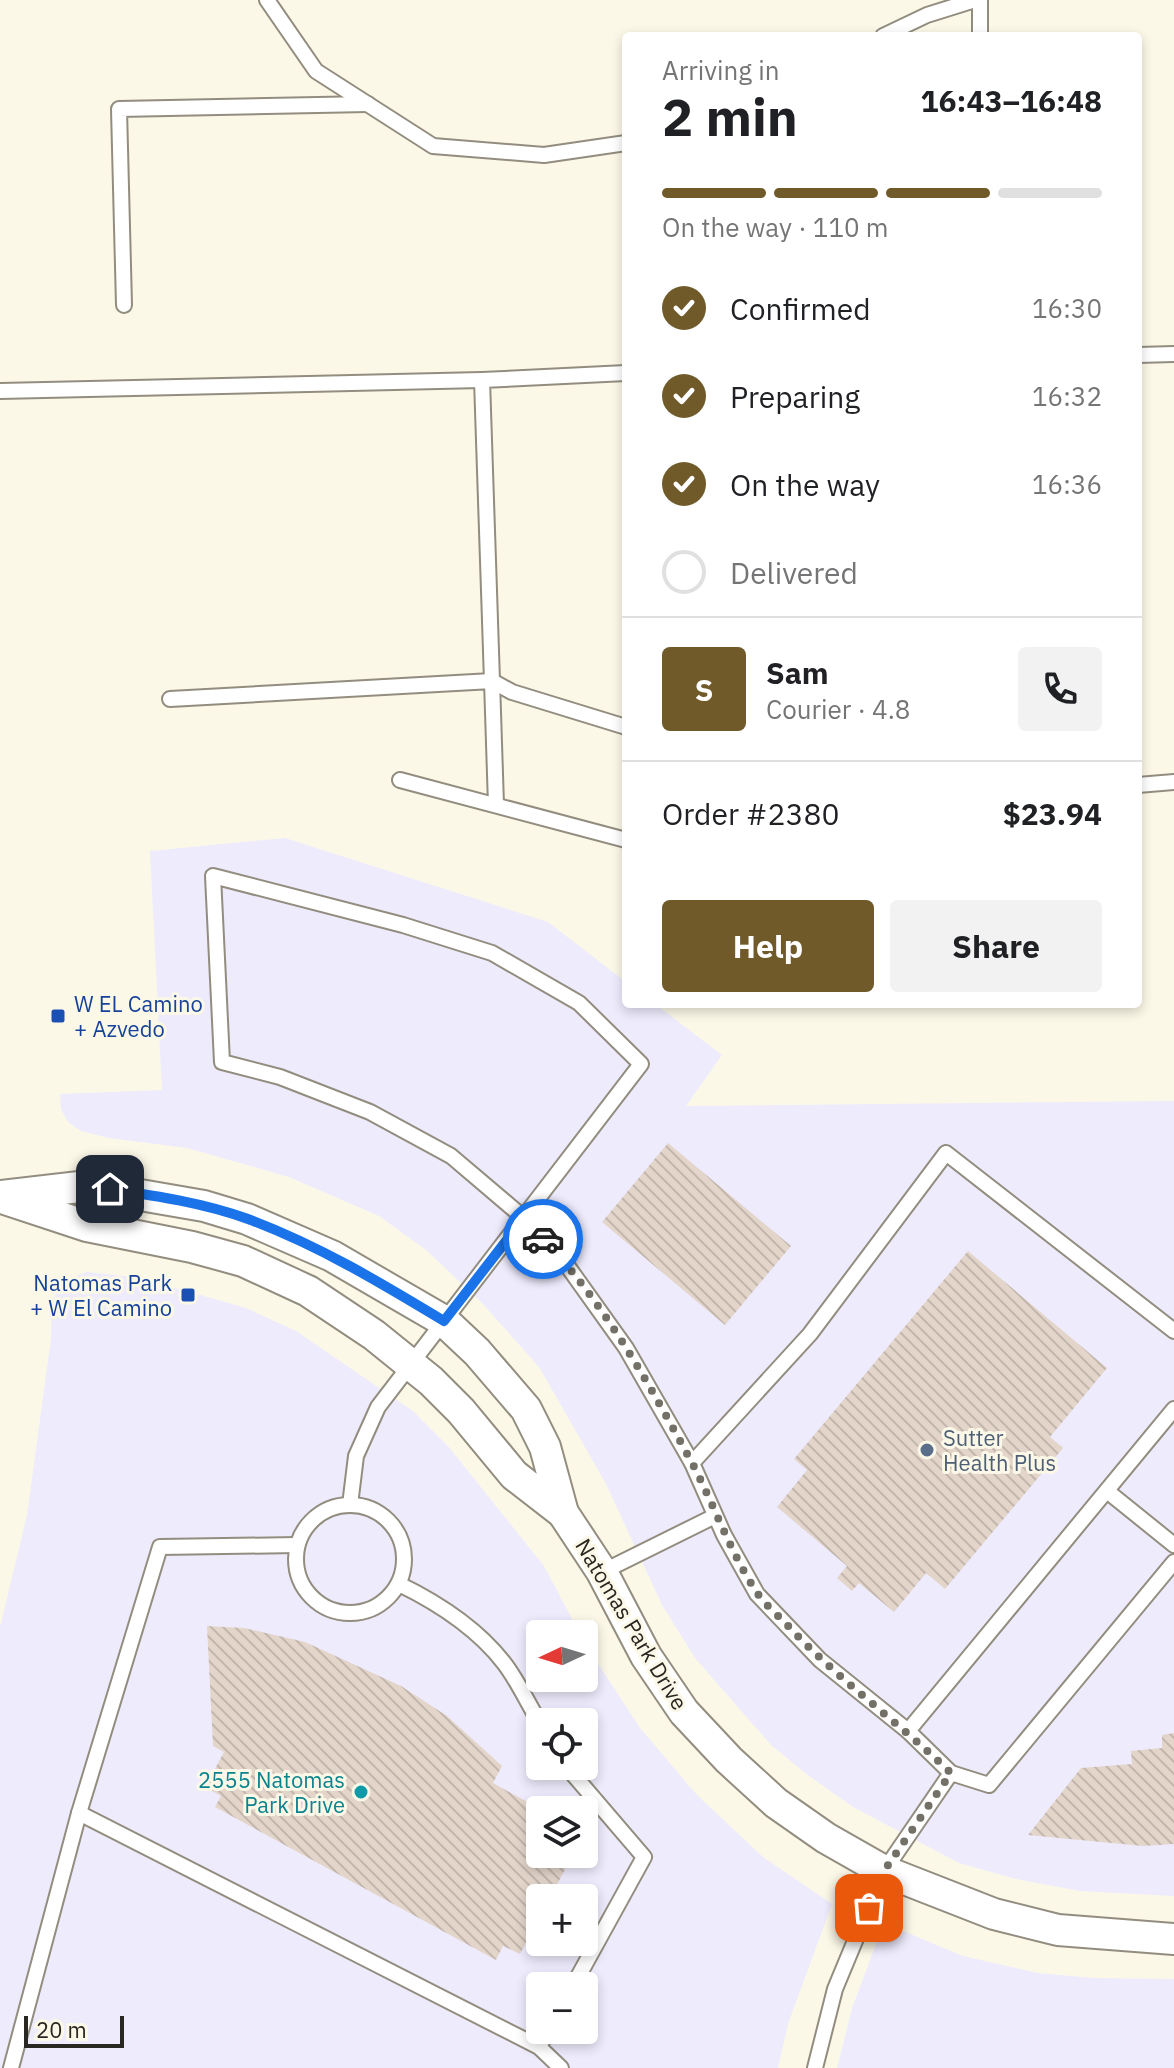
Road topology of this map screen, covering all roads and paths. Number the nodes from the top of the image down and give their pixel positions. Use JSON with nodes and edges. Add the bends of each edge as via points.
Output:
{"nodes":[{"id":1,"x":267,"y":0,"type":"edge"},
{"id":2,"x":977,"y":0,"type":"edge"},
{"id":3,"x":891,"y":32,"type":"edge"},
{"id":4,"x":980,"y":32,"type":"edge"},
{"id":5,"x":368,"y":104,"type":"junction"},
{"id":6,"x":622,"y":144,"type":"edge"},
{"id":7,"x":124,"y":305,"type":"dead end"},
{"id":8,"x":1174,"y":354,"type":"edge"},
{"id":9,"x":1142,"y":355,"type":"edge"},
{"id":10,"x":622,"y":373,"type":"edge"},
{"id":11,"x":482,"y":380,"type":"junction"},
{"id":12,"x":0,"y":391,"type":"edge"},
{"id":13,"x":492,"y":681,"type":"junction"},
{"id":14,"x":170,"y":699,"type":"dead end"},
{"id":15,"x":622,"y":726,"type":"edge"},
{"id":16,"x":400,"y":780,"type":"dead end"},
{"id":17,"x":1174,"y":782,"type":"edge"},
{"id":18,"x":1142,"y":785,"type":"edge"},
{"id":19,"x":496,"y":805,"type":"junction"},
{"id":20,"x":622,"y":839,"type":"edge"},
{"id":21,"x":0,"y":1197,"type":"edge"},
{"id":22,"x":524,"y":1218,"type":"junction"},
{"id":23,"x":444,"y":1321,"type":"junction"},
{"id":24,"x":1174,"y":1331,"type":"edge"},
{"id":25,"x":412,"y":1364,"type":"junction"},
{"id":26,"x":1174,"y":1409,"type":"edge"},
{"id":27,"x":692,"y":1463,"type":"junction"},
{"id":28,"x":1107,"y":1491,"type":"junction"},
{"id":29,"x":350,"y":1505,"type":"junction"},
{"id":30,"x":563,"y":1513,"type":"junction"},
{"id":31,"x":715,"y":1516,"type":"junction"},
{"id":32,"x":297,"y":1545,"type":"junction"},
{"id":33,"x":1174,"y":1545,"type":"edge"},
{"id":34,"x":1174,"y":1562,"type":"edge"},
{"id":35,"x":602,"y":1572,"type":"junction"},
{"id":36,"x":399,"y":1584,"type":"junction"},
{"id":37,"x":531,"y":1708,"type":"edge"},
{"id":38,"x":908,"y":1731,"type":"junction"},
{"id":39,"x":951,"y":1773,"type":"junction"},
{"id":40,"x":578,"y":1780,"type":"edge"},
{"id":41,"x":79,"y":1813,"type":"junction"},
{"id":42,"x":884,"y":1871,"type":"junction"},
{"id":43,"x":1174,"y":1939,"type":"edge"},
{"id":44,"x":581,"y":1972,"type":"edge"},
{"id":45,"x":541,"y":2044,"type":"edge"},
{"id":46,"x":539,"y":2047,"type":"junction"},
{"id":47,"x":11,"y":2068,"type":"edge"},
{"id":48,"x":561,"y":2068,"type":"edge"},
{"id":49,"x":815,"y":2068,"type":"edge"}],
"edges":[{"from":1,"to":5,"type":"lane","via":[[316,71]]},
{"from":2,"to":3,"type":"lane"},
{"from":2,"to":4,"type":"lane"},
{"from":5,"to":6,"type":"lane","via":[[433,146],[544,155]]},
{"from":5,"to":7,"type":"lane","via":[[119,109]]},
{"from":8,"to":9,"type":"lane"},
{"from":10,"to":11,"type":"lane"},
{"from":11,"to":12,"type":"lane"},
{"from":11,"to":13,"type":"lane"},
{"from":13,"to":14,"type":"lane"},
{"from":13,"to":15,"type":"lane"},
{"from":13,"to":19,"type":"lane"},
{"from":16,"to":19,"type":"lane"},
{"from":17,"to":18,"type":"lane"},
{"from":19,"to":20,"type":"lane"},
{"from":21,"to":23,"type":"street","name":"Natomas Park Drive","via":[[88,1186],[204,1206],[332,1256]]},
{"from":21,"to":25,"type":"street","name":"Natomas Park Drive","via":[[87,1226],[243,1261],[308,1291]]},
{"from":22,"to":22,"type":"lane","via":[[451,1156],[370,1112],[280,1077],[222,1062],[213,876],[492,953],[579,1003],[641,1064]]},
{"from":22,"to":23,"type":"lane"},
{"from":22,"to":27,"type":"lane","via":[[561,1257],[611,1326]]},
{"from":23,"to":25,"type":"lane"},
{"from":23,"to":30,"type":"street","name":"Natomas Park Drive","via":[[526,1409],[545,1447]]},
{"from":24,"to":27,"type":"lane","via":[[946,1153],[810,1334]]},
{"from":25,"to":29,"type":"lane","via":[[378,1407],[366,1432],[356,1456]]},
{"from":25,"to":30,"type":"street","name":"Natomas Park Drive","via":[[461,1411],[514,1475]]},
{"from":26,"to":28,"type":"lane"},
{"from":27,"to":31,"type":"lane"},
{"from":28,"to":33,"type":"lane"},
{"from":28,"to":38,"type":"lane"},
{"from":29,"to":32,"type":"lane","via":[[317,1516]]},
{"from":29,"to":36,"type":"lane","via":[[366,1507],[392,1524],[400,1538],[404,1569]]},
{"from":30,"to":35,"type":"street","name":"Natomas Park Drive"},
{"from":31,"to":35,"type":"lane"},
{"from":31,"to":38,"type":"lane","via":[[757,1594],[820,1660]]},
{"from":32,"to":36,"type":"lane","via":[[299,1580],[323,1607],[357,1614],[374,1609]]},
{"from":32,"to":41,"type":"lane","via":[[160,1547]]},
{"from":34,"to":39,"type":"lane","via":[[989,1785]]},
{"from":35,"to":42,"type":"street","name":"Natomas Park Drive","via":[[646,1656],[684,1712],[729,1760],[788,1812]]},
{"from":36,"to":37,"type":"lane","via":[[474,1632],[505,1664]]},
{"from":38,"to":39,"type":"lane"},
{"from":39,"to":42,"type":"lane"},
{"from":40,"to":44,"type":"lane","via":[[644,1857]]},
{"from":41,"to":46,"type":"lane"},
{"from":41,"to":47,"type":"lane"},
{"from":42,"to":43,"type":"street","name":"Natomas Park Drive","via":[[994,1914],[1058,1930]]},
{"from":42,"to":49,"type":"lane","via":[[835,1989]]},
{"from":45,"to":46,"type":"lane"},
{"from":46,"to":48,"type":"lane"}]}
